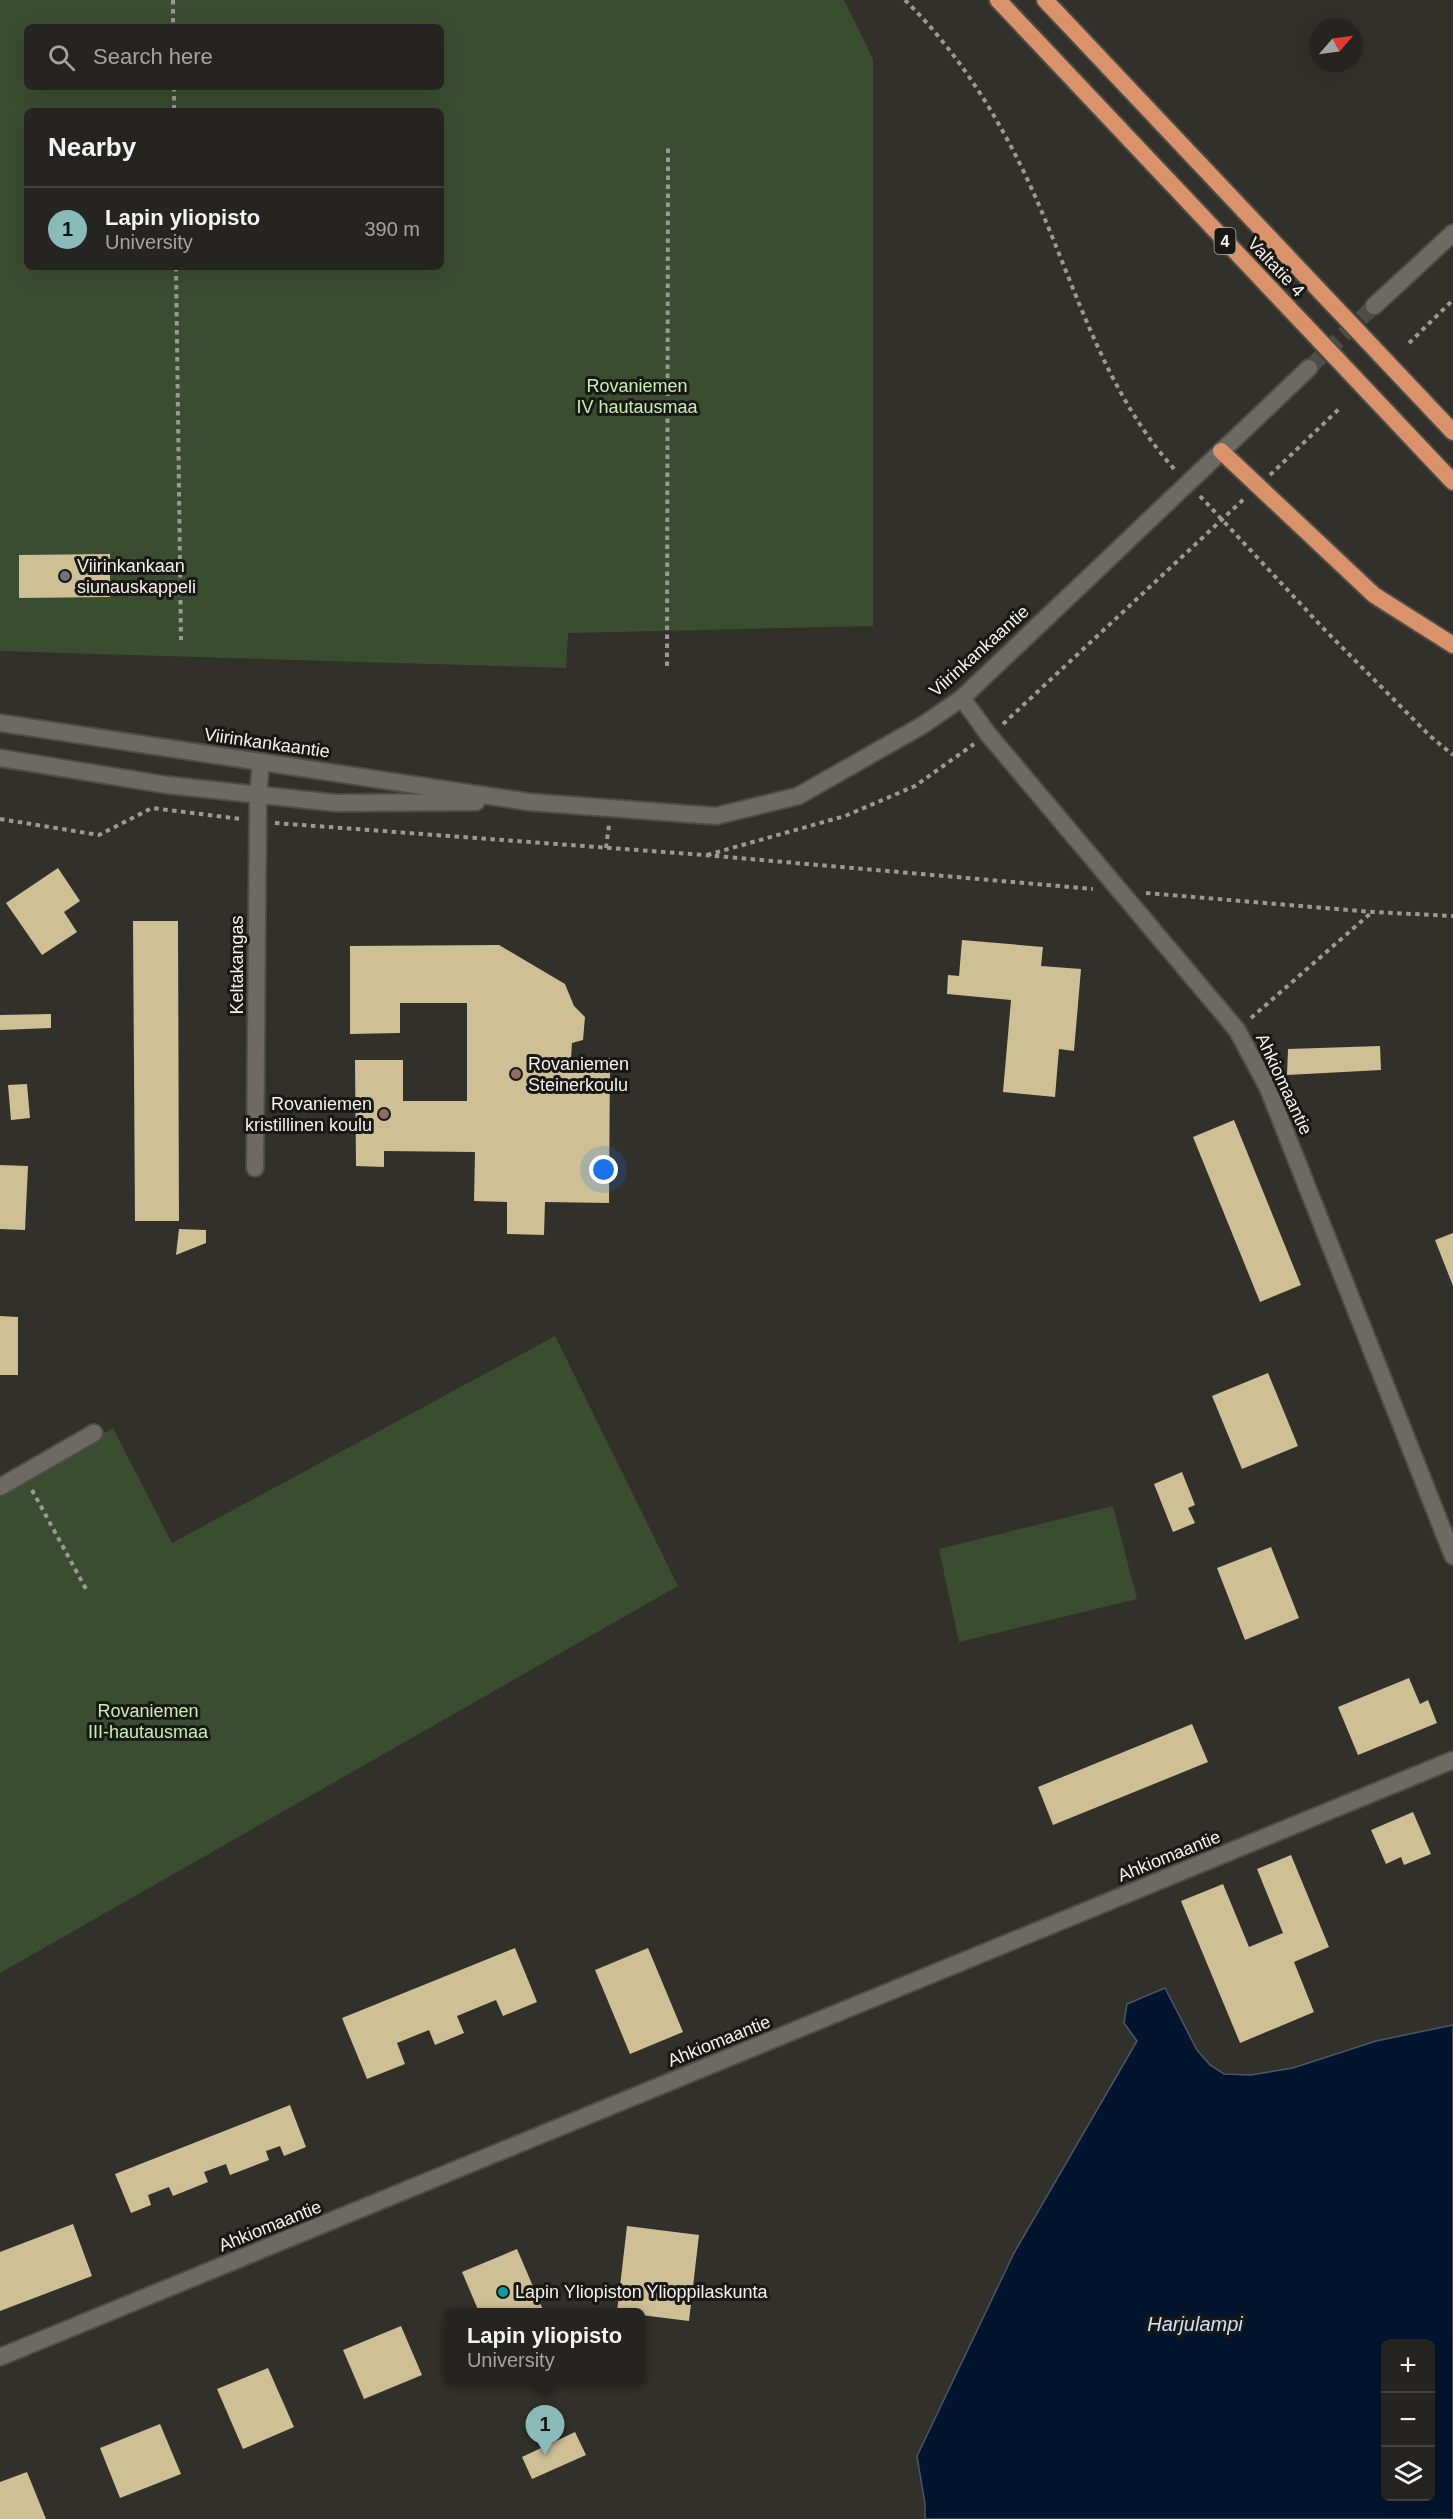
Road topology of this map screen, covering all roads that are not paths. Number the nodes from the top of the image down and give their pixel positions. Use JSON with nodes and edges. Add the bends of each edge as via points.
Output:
{"nodes":[{"id":1,"x":989,"y":0,"type":"edge"},
{"id":2,"x":998,"y":0,"type":"edge"},
{"id":3,"x":1045,"y":0,"type":"edge"},
{"id":4,"x":1052,"y":0,"type":"edge"},
{"id":5,"x":1070,"y":26,"type":"junction"},
{"id":6,"x":1044,"y":50,"type":"junction"},
{"id":7,"x":1453,"y":232,"type":"edge"},
{"id":8,"x":1374,"y":306,"type":"tunnel mouth"},
{"id":9,"x":1309,"y":368,"type":"tunnel mouth"},
{"id":10,"x":1453,"y":432,"type":"edge"},
{"id":11,"x":1221,"y":451,"type":"junction"},
{"id":12,"x":1453,"y":482,"type":"edge"},
{"id":13,"x":1453,"y":645,"type":"edge"},
{"id":14,"x":962,"y":698,"type":"junction"},
{"id":15,"x":0,"y":723,"type":"edge"},
{"id":16,"x":0,"y":758,"type":"edge"},
{"id":17,"x":261,"y":762,"type":"junction"},
{"id":18,"x":258,"y":795,"type":"junction"},
{"id":19,"x":529,"y":802,"type":"junction"},
{"id":20,"x":255,"y":1168,"type":"dead end"},
{"id":21,"x":94,"y":1433,"type":"dead end"},
{"id":22,"x":0,"y":1486,"type":"edge"},
{"id":23,"x":1453,"y":1556,"type":"edge"},
{"id":24,"x":1453,"y":1760,"type":"edge"},
{"id":25,"x":0,"y":2357,"type":"edge"}],
"edges":[{"from":1,"to":6,"type":"highway"},
{"from":2,"to":6,"type":"highway","name":"Valtatie 4","number":"4"},
{"from":3,"to":5,"type":"highway","name":"Valtatie 4","number":"4"},
{"from":4,"to":5,"type":"highway"},
{"from":5,"to":10,"type":"highway","name":"Valtatie 4","number":"4"},
{"from":6,"to":12,"type":"highway","name":"Valtatie 4","number":"4"},
{"from":7,"to":8,"type":"street"},
{"from":9,"to":11,"type":"street","name":"Viirinkankaantie"},
{"from":11,"to":13,"type":"highway","via":[[1374,595]]},
{"from":11,"to":14,"type":"street","name":"Viirinkankaantie"},
{"from":14,"to":19,"type":"street","name":"Viirinkankaantie","via":[[923,725],[798,796],[716,816]]},
{"from":14,"to":23,"type":"street","name":"Ahkiomaantie","via":[[1237,1030],[1268,1088]]},
{"from":15,"to":17,"type":"street","name":"Viirinkankaantie"},
{"from":16,"to":18,"type":"street","name":"Viirinkankaantie"},
{"from":17,"to":18,"type":"street","name":"Keltakangas"},
{"from":17,"to":19,"type":"street","name":"Viirinkankaantie"},
{"from":18,"to":19,"type":"street","name":"Viirinkankaantie","via":[[336,803]]},
{"from":18,"to":20,"type":"street","name":"Keltakangas"},
{"from":21,"to":22,"type":"street"},
{"from":24,"to":25,"type":"street","name":"Ahkiomaantie"}]}
